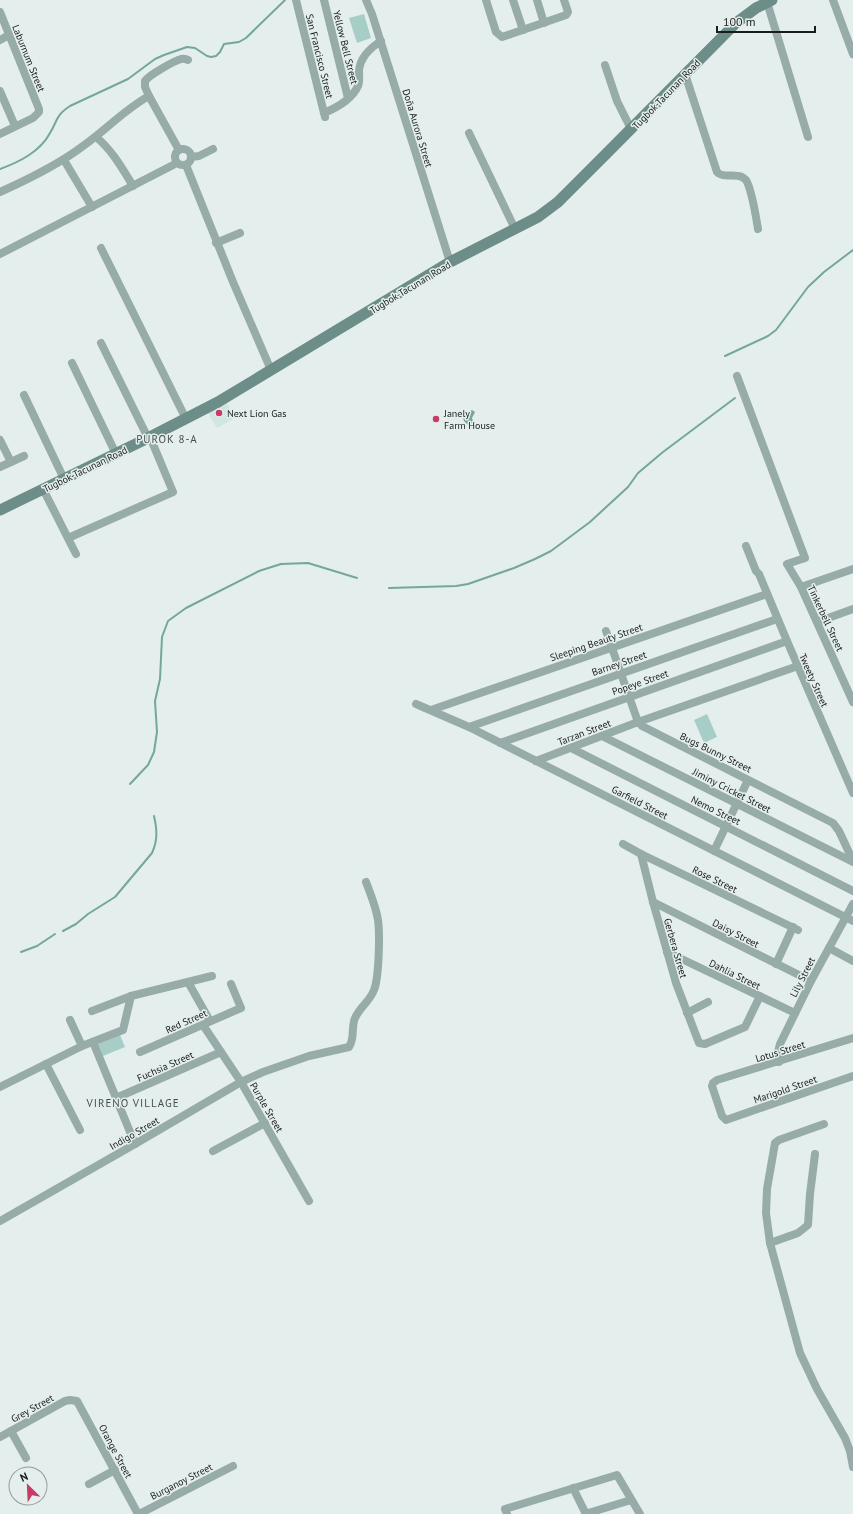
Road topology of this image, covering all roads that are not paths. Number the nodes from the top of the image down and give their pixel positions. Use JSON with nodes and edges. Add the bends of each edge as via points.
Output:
{"nodes":[{"id":1,"x":296,"y":0,"type":"edge"},
{"id":2,"x":324,"y":0,"type":"edge"},
{"id":3,"x":366,"y":0,"type":"edge"},
{"id":4,"x":486,"y":0,"type":"edge"},
{"id":5,"x":513,"y":0,"type":"edge"},
{"id":6,"x":537,"y":0,"type":"edge"},
{"id":7,"x":564,"y":0,"type":"edge"},
{"id":8,"x":833,"y":0,"type":"edge"},
{"id":9,"x":770,"y":1,"type":"edge"},
{"id":10,"x":0,"y":12,"type":"edge"},
{"id":11,"x":544,"y":23,"type":"junction"},
{"id":12,"x":523,"y":30,"type":"junction"},
{"id":13,"x":9,"y":35,"type":"junction"},
{"id":14,"x":0,"y":40,"type":"edge"},
{"id":15,"x":381,"y":41,"type":"junction"},
{"id":16,"x":853,"y":54,"type":"edge"},
{"id":17,"x":188,"y":60,"type":"dead end"},
{"id":18,"x":605,"y":65,"type":"dead end"},
{"id":19,"x":685,"y":74,"type":"junction"},
{"id":20,"x":0,"y":91,"type":"edge"},
{"id":21,"x":149,"y":96,"type":"junction"},
{"id":22,"x":348,"y":98,"type":"junction"},
{"id":23,"x":15,"y":126,"type":"junction"},
{"id":24,"x":631,"y":129,"type":"junction"},
{"id":25,"x":469,"y":133,"type":"dead end"},
{"id":26,"x":0,"y":134,"type":"edge"},
{"id":27,"x":96,"y":137,"type":"junction"},
{"id":28,"x":808,"y":137,"type":"dead end"},
{"id":29,"x":213,"y":149,"type":"dead end"},
{"id":30,"x":179,"y":150,"type":"junction"},
{"id":31,"x":191,"y":157,"type":"junction"},
{"id":32,"x":64,"y":160,"type":"junction"},
{"id":33,"x":177,"y":163,"type":"junction"},
{"id":34,"x":186,"y":165,"type":"junction"},
{"id":35,"x":133,"y":186,"type":"junction"},
{"id":36,"x":0,"y":192,"type":"edge"},
{"id":37,"x":92,"y":207,"type":"junction"},
{"id":38,"x":515,"y":229,"type":"junction"},
{"id":39,"x":758,"y":229,"type":"dead end"},
{"id":40,"x":240,"y":233,"type":"dead end"},
{"id":41,"x":216,"y":243,"type":"junction"},
{"id":42,"x":101,"y":248,"type":"dead end"},
{"id":43,"x":0,"y":254,"type":"edge"},
{"id":44,"x":450,"y":262,"type":"junction"},
{"id":45,"x":101,"y":343,"type":"dead end"},
{"id":46,"x":72,"y":363,"type":"dead end"},
{"id":47,"x":268,"y":372,"type":"junction"},
{"id":48,"x":737,"y":376,"type":"dead end"},
{"id":49,"x":24,"y":395,"type":"dead end"},
{"id":50,"x":186,"y":419,"type":"junction"},
{"id":51,"x":149,"y":438,"type":"junction"},
{"id":52,"x":0,"y":440,"type":"edge"},
{"id":53,"x":116,"y":454,"type":"junction"},
{"id":54,"x":24,"y":456,"type":"dead end"},
{"id":55,"x":11,"y":462,"type":"junction"},
{"id":56,"x":0,"y":467,"type":"edge"},
{"id":57,"x":64,"y":479,"type":"junction"},
{"id":58,"x":43,"y":489,"type":"junction"},
{"id":59,"x":0,"y":510,"type":"edge"},
{"id":60,"x":68,"y":538,"type":"junction"},
{"id":61,"x":746,"y":546,"type":"dead end"},
{"id":62,"x":76,"y":554,"type":"dead end"},
{"id":63,"x":853,"y":568,"type":"edge"},
{"id":64,"x":801,"y":587,"type":"junction"},
{"id":65,"x":767,"y":594,"type":"junction"},
{"id":66,"x":852,"y":613,"type":"edge"},
{"id":67,"x":777,"y":619,"type":"junction"},
{"id":68,"x":817,"y":622,"type":"junction"},
{"id":69,"x":606,"y":631,"type":"dead end"},
{"id":70,"x":787,"y":641,"type":"junction"},
{"id":71,"x":612,"y":647,"type":"junction"},
{"id":72,"x":798,"y":666,"type":"junction"},
{"id":73,"x":621,"y":673,"type":"junction"},
{"id":74,"x":629,"y":696,"type":"junction"},
{"id":75,"x":853,"y":702,"type":"edge"},
{"id":76,"x":416,"y":704,"type":"dead end"},
{"id":77,"x":431,"y":710,"type":"junction"},
{"id":78,"x":638,"y":722,"type":"junction"},
{"id":79,"x":469,"y":727,"type":"junction"},
{"id":80,"x":602,"y":736,"type":"junction"},
{"id":81,"x":500,"y":743,"type":"junction"},
{"id":82,"x":571,"y":748,"type":"junction"},
{"id":83,"x":536,"y":761,"type":"junction"},
{"id":84,"x":748,"y":780,"type":"junction"},
{"id":85,"x":853,"y":793,"type":"edge"},
{"id":86,"x":737,"y":804,"type":"junction"},
{"id":87,"x":726,"y":826,"type":"junction"},
{"id":88,"x":623,"y":844,"type":"dead end"},
{"id":89,"x":714,"y":851,"type":"junction"},
{"id":90,"x":641,"y":854,"type":"junction"},
{"id":91,"x":853,"y":862,"type":"edge"},
{"id":92,"x":366,"y":882,"type":"dead end"},
{"id":93,"x":853,"y":891,"type":"edge"},
{"id":94,"x":653,"y":902,"type":"junction"},
{"id":95,"x":853,"y":904,"type":"edge"},
{"id":96,"x":849,"y":919,"type":"edge"},
{"id":97,"x":829,"y":948,"type":"junction"},
{"id":98,"x":667,"y":952,"type":"junction"},
{"id":99,"x":853,"y":961,"type":"edge"},
{"id":100,"x":776,"y":964,"type":"junction"},
{"id":101,"x":212,"y":976,"type":"dead end"},
{"id":102,"x":810,"y":981,"type":"junction"},
{"id":103,"x":188,"y":982,"type":"junction"},
{"id":104,"x":231,"y":984,"type":"dead end"},
{"id":105,"x":131,"y":996,"type":"junction"},
{"id":106,"x":760,"y":996,"type":"junction"},
{"id":107,"x":708,"y":1002,"type":"dead end"},
{"id":108,"x":92,"y":1010,"type":"dead end"},
{"id":109,"x":687,"y":1013,"type":"junction"},
{"id":110,"x":795,"y":1013,"type":"junction"},
{"id":111,"x":70,"y":1020,"type":"dead end"},
{"id":112,"x":206,"y":1023,"type":"junction"},
{"id":113,"x":853,"y":1038,"type":"edge"},
{"id":114,"x":93,"y":1042,"type":"junction"},
{"id":115,"x":82,"y":1046,"type":"junction"},
{"id":116,"x":140,"y":1052,"type":"dead end"},
{"id":117,"x":221,"y":1052,"type":"junction"},
{"id":118,"x":779,"y":1062,"type":"junction"},
{"id":119,"x":46,"y":1064,"type":"junction"},
{"id":120,"x":853,"y":1076,"type":"edge"},
{"id":121,"x":240,"y":1082,"type":"junction"},
{"id":122,"x":0,"y":1088,"type":"edge"},
{"id":123,"x":116,"y":1098,"type":"junction"},
{"id":124,"x":724,"y":1120,"type":"joint"},
{"id":125,"x":264,"y":1123,"type":"junction"},
{"id":126,"x":824,"y":1124,"type":"dead end"},
{"id":127,"x":80,"y":1130,"type":"dead end"},
{"id":128,"x":135,"y":1144,"type":"junction"},
{"id":129,"x":213,"y":1151,"type":"dead end"},
{"id":130,"x":815,"y":1154,"type":"dead end"},
{"id":131,"x":309,"y":1201,"type":"dead end"},
{"id":132,"x":0,"y":1221,"type":"edge"},
{"id":133,"x":770,"y":1243,"type":"junction"},
{"id":134,"x":74,"y":1400,"type":"joint"},
{"id":135,"x":11,"y":1432,"type":"junction"},
{"id":136,"x":0,"y":1437,"type":"edge"},
{"id":137,"x":26,"y":1458,"type":"dead end"},
{"id":138,"x":233,"y":1466,"type":"dead end"},
{"id":139,"x":853,"y":1467,"type":"edge"},
{"id":140,"x":115,"y":1470,"type":"junction"},
{"id":141,"x":89,"y":1484,"type":"dead end"},
{"id":142,"x":573,"y":1488,"type":"junction"},
{"id":143,"x":631,"y":1500,"type":"junction"},
{"id":144,"x":139,"y":1514,"type":"edge"},
{"id":145,"x":507,"y":1514,"type":"edge"},
{"id":146,"x":586,"y":1514,"type":"edge"},
{"id":147,"x":640,"y":1514,"type":"edge"}],
"edges":[{"from":1,"to":22,"type":"street","name":"San Francisco Street","via":[[324,115]]},
{"from":2,"to":22,"type":"street","name":"Yellow Bell Street"},
{"from":3,"to":15,"type":"street","name":"Doña Aurora Street"},
{"from":4,"to":12,"type":"street","via":[[496,32],[500,36]]},
{"from":5,"to":12,"type":"street"},
{"from":6,"to":11,"type":"street"},
{"from":7,"to":11,"type":"street","via":[[567,13]]},
{"from":8,"to":16,"type":"street"},
{"from":9,"to":19,"type":"street","name":"Tugbok-Tacunan Road","via":[[736,23]]},
{"from":9,"to":28,"type":"street"},
{"from":10,"to":13,"type":"street","name":"Laburnum Street"},
{"from":11,"to":12,"type":"street"},
{"from":13,"to":14,"type":"street"},
{"from":13,"to":23,"type":"street","name":"Laburnum Street","via":[[38,105],[38,112],[33,118]]},
{"from":15,"to":22,"type":"street","via":[[362,60],[358,85]]},
{"from":15,"to":44,"type":"street","name":"Doña Aurora Street"},
{"from":17,"to":21,"type":"street","via":[[179,60],[146,78],[144,84]]},
{"from":18,"to":24,"type":"street","via":[[616,101]]},
{"from":19,"to":24,"type":"street","name":"Tugbok-Tacunan Road"},
{"from":19,"to":39,"type":"street","via":[[717,172],[719,175],[738,176],[745,180],[750,191]]},
{"from":20,"to":23,"type":"street"},
{"from":21,"to":27,"type":"street"},
{"from":21,"to":30,"type":"street"},
{"from":23,"to":26,"type":"street"},
{"from":24,"to":38,"type":"street","name":"Tugbok-Tacunan Road","via":[[558,202],[538,217]]},
{"from":25,"to":38,"type":"street"},
{"from":27,"to":32,"type":"street"},
{"from":27,"to":35,"type":"street","via":[[114,155]]},
{"from":29,"to":31,"type":"street"},
{"from":30,"to":31,"type":"street","via":[[188,151]]},
{"from":30,"to":33,"type":"street","via":[[175,155]]},
{"from":31,"to":34,"type":"street"},
{"from":32,"to":36,"type":"street"},
{"from":32,"to":37,"type":"street","via":[[75,185]]},
{"from":33,"to":34,"type":"street"},
{"from":33,"to":35,"type":"street"},
{"from":34,"to":41,"type":"street"},
{"from":35,"to":37,"type":"street"},
{"from":37,"to":43,"type":"street"},
{"from":38,"to":44,"type":"street","name":"Tugbok-Tacunan Road"},
{"from":40,"to":41,"type":"street"},
{"from":41,"to":47,"type":"street"},
{"from":42,"to":50,"type":"street"},
{"from":44,"to":47,"type":"street","name":"Tugbok-Tacunan Road"},
{"from":45,"to":51,"type":"street"},
{"from":46,"to":53,"type":"street"},
{"from":47,"to":50,"type":"street","name":"Tugbok-Tacunan Road"},
{"from":48,"to":64,"type":"street","name":"Tinkerbell Street","via":[[805,558],[787,564]]},
{"from":49,"to":57,"type":"street"},
{"from":50,"to":51,"type":"street","name":"Tugbok-Tacunan Road"},
{"from":51,"to":53,"type":"street","name":"Tugbok-Tacunan Road"},
{"from":51,"to":60,"type":"street","via":[[173,492]]},
{"from":52,"to":55,"type":"street"},
{"from":53,"to":57,"type":"street","name":"Tugbok-Tacunan Road"},
{"from":54,"to":55,"type":"street"},
{"from":55,"to":56,"type":"street"},
{"from":57,"to":58,"type":"street","name":"Tugbok-Tacunan Road"},
{"from":58,"to":59,"type":"street","name":"Tugbok-Tacunan Road"},
{"from":58,"to":60,"type":"street"},
{"from":60,"to":62,"type":"street"},
{"from":61,"to":65,"type":"street","name":"Tweety Street"},
{"from":63,"to":64,"type":"street"},
{"from":64,"to":68,"type":"street","name":"Tinkerbell Street"},
{"from":65,"to":67,"type":"street","name":"Tweety Street"},
{"from":65,"to":71,"type":"street","name":"Sleeping Beauty Street"},
{"from":66,"to":68,"type":"street"},
{"from":67,"to":70,"type":"street","name":"Tweety Street"},
{"from":67,"to":73,"type":"street","name":"Barney Street"},
{"from":68,"to":75,"type":"street","name":"Tinkerbell Street"},
{"from":69,"to":71,"type":"street"},
{"from":70,"to":72,"type":"street","name":"Tweety Street"},
{"from":70,"to":74,"type":"street","name":"Popeye Street"},
{"from":71,"to":73,"type":"street"},
{"from":71,"to":77,"type":"street","name":"Sleeping Beauty Street"},
{"from":72,"to":78,"type":"street"},
{"from":72,"to":85,"type":"street","name":"Tweety Street"},
{"from":73,"to":74,"type":"street"},
{"from":73,"to":79,"type":"street","name":"Barney Street"},
{"from":74,"to":78,"type":"street"},
{"from":74,"to":81,"type":"street","name":"Popeye Street"},
{"from":76,"to":77,"type":"street","name":"Garfield Street"},
{"from":77,"to":79,"type":"street","name":"Garfield Street"},
{"from":78,"to":80,"type":"street","name":"Tarzan Street"},
{"from":78,"to":84,"type":"street","name":"Bugs Bunny Street"},
{"from":79,"to":81,"type":"street","name":"Garfield Street"},
{"from":80,"to":82,"type":"street","name":"Tarzan Street"},
{"from":80,"to":86,"type":"street","name":"Jiminy Cricket Street"},
{"from":81,"to":83,"type":"street","name":"Garfield Street"},
{"from":82,"to":83,"type":"street","name":"Tarzan Street"},
{"from":82,"to":87,"type":"street","name":"Nemo Street"},
{"from":83,"to":89,"type":"street","name":"Garfield Street"},
{"from":84,"to":86,"type":"street"},
{"from":84,"to":91,"type":"street","name":"Bugs Bunny Street","via":[[835,825]]},
{"from":86,"to":87,"type":"street"},
{"from":86,"to":91,"type":"street","name":"Jiminy Cricket Street"},
{"from":87,"to":89,"type":"street"},
{"from":87,"to":93,"type":"street","name":"Nemo Street"},
{"from":88,"to":90,"type":"street","name":"Rose Street"},
{"from":89,"to":96,"type":"street","name":"Garfield Street"},
{"from":90,"to":94,"type":"street","name":"Gerbera Street"},
{"from":90,"to":100,"type":"street","name":"Rose Street","via":[[796,929]]},
{"from":92,"to":121,"type":"street","name":"Indigo Street","via":[[378,921],[378,980],[370,999],[356,1015],[349,1047],[308,1056]]},
{"from":94,"to":98,"type":"street","name":"Gerbera Street"},
{"from":94,"to":100,"type":"street","name":"Daisy Street"},
{"from":95,"to":96,"type":"street","name":"Lily Street"},
{"from":96,"to":97,"type":"street","name":"Lily Street"},
{"from":97,"to":99,"type":"street"},
{"from":97,"to":102,"type":"street","name":"Lily Street"},
{"from":98,"to":106,"type":"street","name":"Dahlia Street"},
{"from":98,"to":109,"type":"street","name":"Gerbera Street"},
{"from":100,"to":102,"type":"street","name":"Daisy Street"},
{"from":101,"to":103,"type":"street"},
{"from":102,"to":110,"type":"street","name":"Lily Street"},
{"from":103,"to":105,"type":"street"},
{"from":103,"to":112,"type":"street","name":"Purple Street"},
{"from":104,"to":112,"type":"street","name":"Red Street","via":[[241,1008]]},
{"from":105,"to":108,"type":"street"},
{"from":105,"to":114,"type":"street","via":[[123,1030]]},
{"from":106,"to":109,"type":"street","name":"Gerbera Street","via":[[745,1027],[702,1044],[698,1041]]},
{"from":106,"to":110,"type":"street","name":"Dahlia Street"},
{"from":107,"to":109,"type":"street"},
{"from":110,"to":118,"type":"street","name":"Lily Street","via":[[779,1048]]},
{"from":111,"to":115,"type":"street"},
{"from":112,"to":116,"type":"street","name":"Red Street"},
{"from":112,"to":117,"type":"street","name":"Purple Street"},
{"from":113,"to":118,"type":"street","name":"Lotus Street"},
{"from":114,"to":115,"type":"street"},
{"from":114,"to":123,"type":"street"},
{"from":115,"to":119,"type":"street"},
{"from":117,"to":121,"type":"street","name":"Purple Street"},
{"from":117,"to":123,"type":"street","name":"Fuchsia Street"},
{"from":118,"to":124,"type":"street","name":"Lotus Street","via":[[717,1080],[713,1084]]},
{"from":119,"to":122,"type":"street"},
{"from":119,"to":127,"type":"street"},
{"from":120,"to":124,"type":"street","name":"Marigold Street"},
{"from":121,"to":125,"type":"street","name":"Purple Street"},
{"from":121,"to":128,"type":"street","name":"Indigo Street"},
{"from":123,"to":128,"type":"street"},
{"from":125,"to":129,"type":"street"},
{"from":125,"to":131,"type":"street","name":"Purple Street"},
{"from":126,"to":133,"type":"street","via":[[779,1140],[774,1145],[766,1213]]},
{"from":128,"to":132,"type":"street","name":"Indigo Street"},
{"from":130,"to":133,"type":"street","via":[[808,1225],[798,1234]]},
{"from":133,"to":139,"type":"street","via":[[800,1353],[845,1438]]},
{"from":134,"to":135,"type":"street","name":"Grey Street","via":[[65,1402]]},
{"from":134,"to":140,"type":"street","name":"Orange Street","via":[[80,1405]]},
{"from":135,"to":136,"type":"street","name":"Grey Street"},
{"from":135,"to":137,"type":"street"},
{"from":138,"to":144,"type":"street","name":"Burganoy Street"},
{"from":140,"to":141,"type":"street"},
{"from":140,"to":144,"type":"street","name":"Orange Street"},
{"from":142,"to":143,"type":"street","via":[[617,1475]]},
{"from":142,"to":145,"type":"street","via":[[505,1509]]},
{"from":142,"to":146,"type":"street"},
{"from":143,"to":146,"type":"street"},
{"from":143,"to":147,"type":"street"}]}
